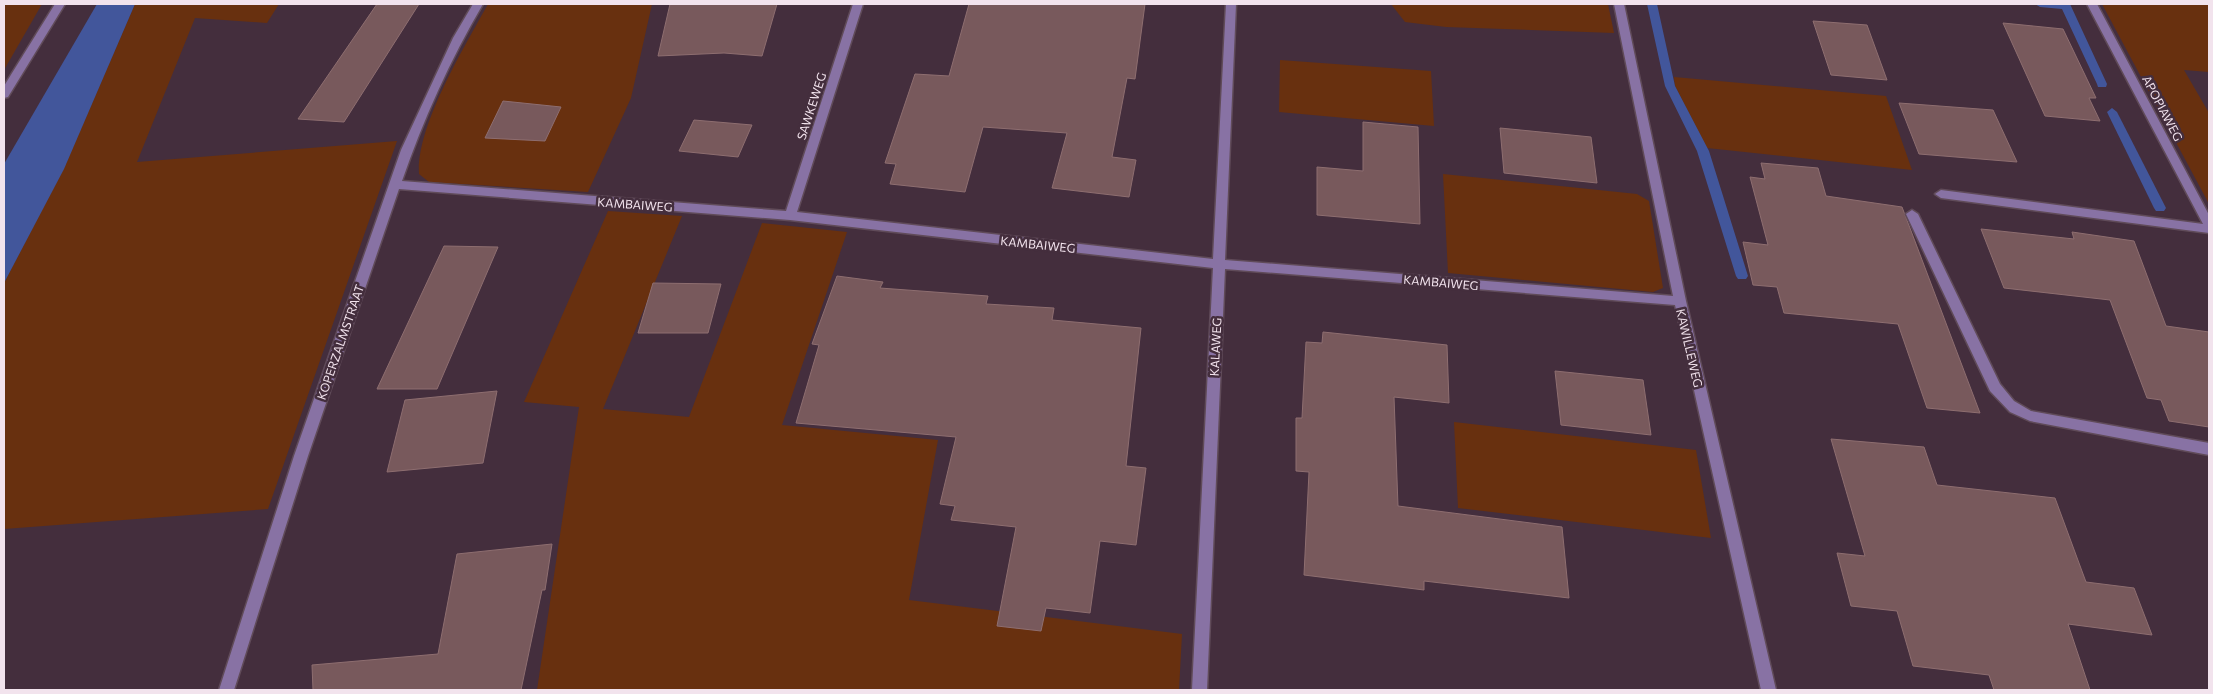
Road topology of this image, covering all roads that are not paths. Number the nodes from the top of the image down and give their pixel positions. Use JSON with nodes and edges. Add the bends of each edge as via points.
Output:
{"nodes":[{"id":1,"x":60,"y":4,"type":"edge"},
{"id":2,"x":478,"y":4,"type":"edge"},
{"id":3,"x":858,"y":4,"type":"edge"},
{"id":4,"x":1231,"y":4,"type":"edge"},
{"id":5,"x":1620,"y":4,"type":"edge"},
{"id":6,"x":2092,"y":4,"type":"edge"},
{"id":7,"x":4,"y":94,"type":"edge"},
{"id":8,"x":396,"y":185,"type":"junction"},
{"id":9,"x":1941,"y":194,"type":"dead end"},
{"id":10,"x":1912,"y":214,"type":"dead end"},
{"id":11,"x":790,"y":216,"type":"junction"},
{"id":12,"x":2209,"y":227,"type":"edge"},
{"id":13,"x":1218,"y":264,"type":"junction"},
{"id":14,"x":1680,"y":301,"type":"junction"},
{"id":15,"x":2209,"y":450,"type":"edge"},
{"id":16,"x":226,"y":690,"type":"edge"},
{"id":17,"x":1199,"y":690,"type":"edge"},
{"id":18,"x":1769,"y":690,"type":"edge"}],
"edges":[{"from":1,"to":7,"type":"street"},
{"from":2,"to":8,"type":"street","name":"KOPERZALMSTRAAT","via":[[458,38],[407,150]]},
{"from":3,"to":11,"type":"street","name":"SAWKEWEG"},
{"from":4,"to":13,"type":"street","name":"KALAWEG"},
{"from":5,"to":14,"type":"street","name":"KAWILLEWEG"},
{"from":6,"to":12,"type":"street","name":"APOPIAWEG"},
{"from":8,"to":11,"type":"street","name":"KAMBAIWEG"},
{"from":8,"to":16,"type":"street","name":"KOPERZALMSTRAAT","via":[[301,456]]},
{"from":9,"to":12,"type":"street"},
{"from":10,"to":15,"type":"street","via":[[1994,387],[2016,411]]},
{"from":11,"to":13,"type":"street","name":"KAMBAIWEG"},
{"from":13,"to":14,"type":"street","name":"KAMBAIWEG"},
{"from":13,"to":17,"type":"street","name":"KALAWEG"},
{"from":14,"to":18,"type":"street","name":"KAWILLEWEG"}]}
